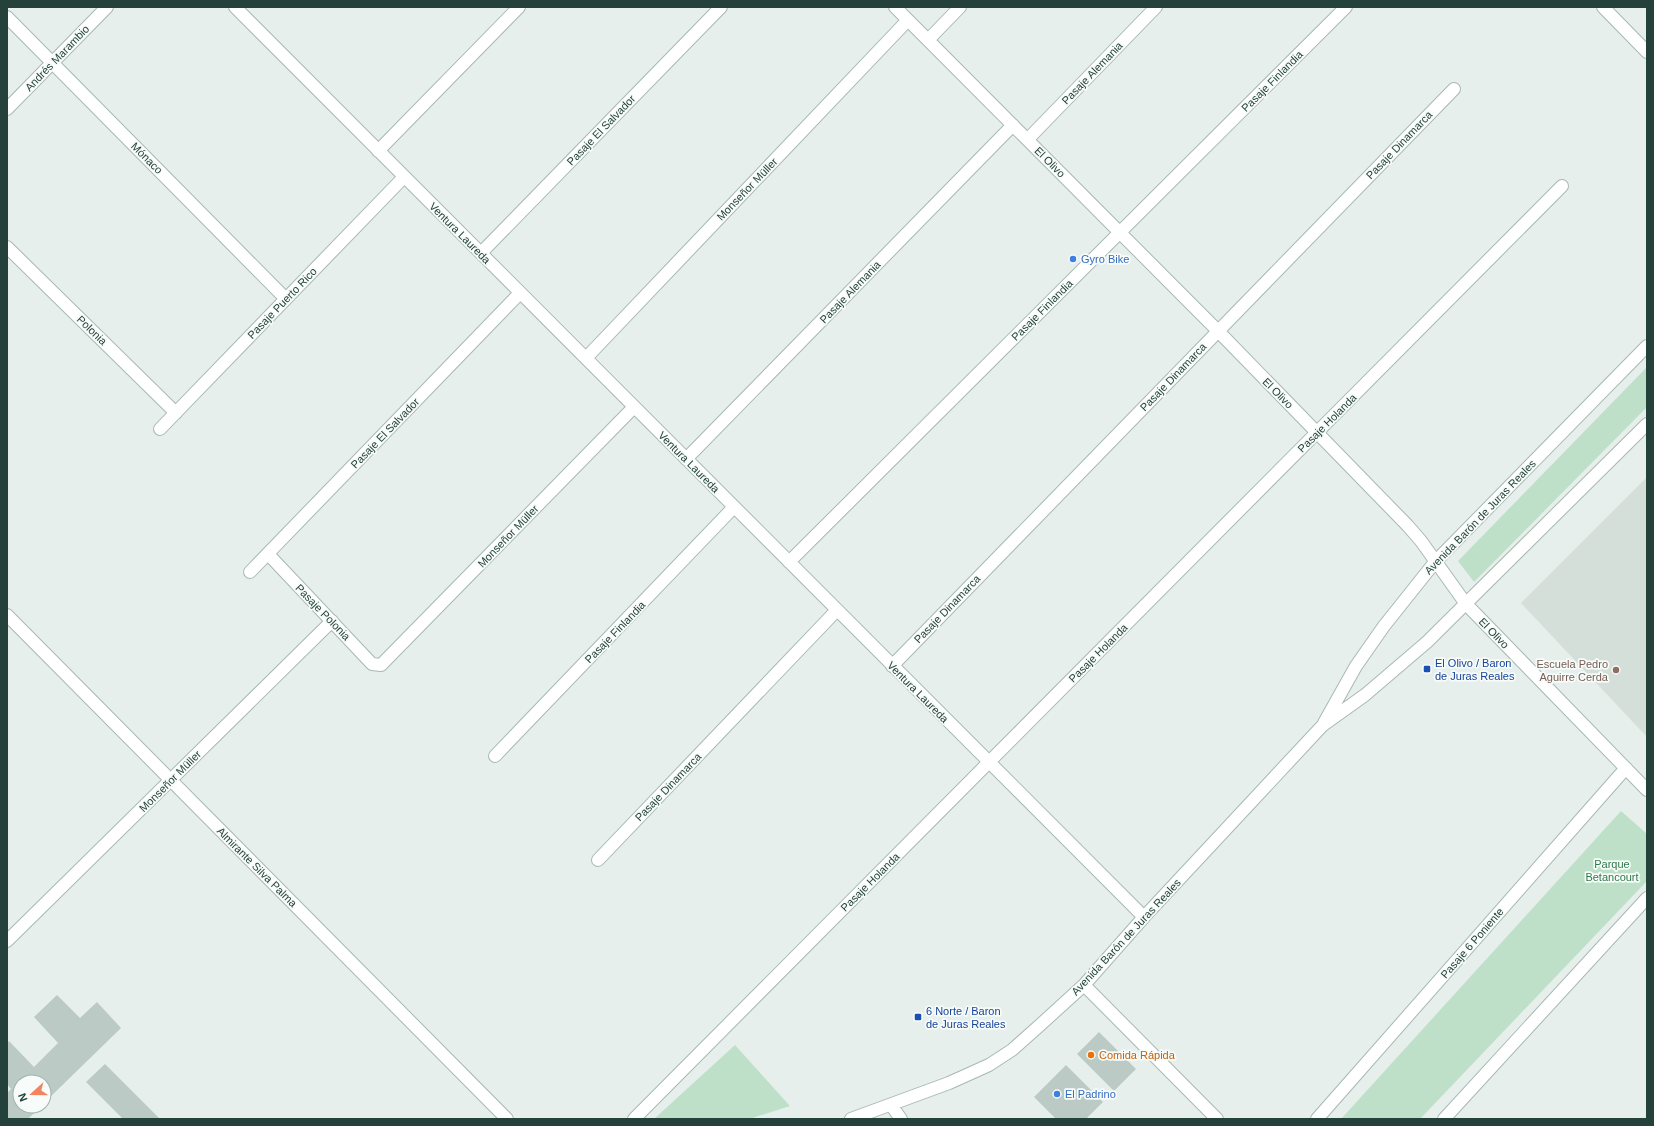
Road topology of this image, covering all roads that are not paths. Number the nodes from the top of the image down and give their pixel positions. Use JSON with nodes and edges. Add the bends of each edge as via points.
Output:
{"nodes":[{"id":1,"x":107,"y":7,"type":"edge"},
{"id":2,"x":235,"y":7,"type":"edge"},
{"id":3,"x":721,"y":7,"type":"edge"},
{"id":4,"x":895,"y":7,"type":"edge"},
{"id":5,"x":960,"y":7,"type":"edge"},
{"id":6,"x":1156,"y":7,"type":"edge"},
{"id":7,"x":1346,"y":7,"type":"edge"},
{"id":8,"x":1603,"y":7,"type":"edge"},
{"id":9,"x":512,"y":9,"type":"edge"},
{"id":10,"x":7,"y":17,"type":"edge"},
{"id":11,"x":908,"y":20,"type":"junction"},
{"id":12,"x":928,"y":40,"type":"junction"},
{"id":13,"x":1647,"y":52,"type":"edge"},
{"id":14,"x":53,"y":63,"type":"junction"},
{"id":15,"x":1454,"y":89,"type":"dead end"},
{"id":16,"x":7,"y":109,"type":"edge"},
{"id":17,"x":1013,"y":125,"type":"junction"},
{"id":18,"x":1028,"y":139,"type":"junction"},
{"id":19,"x":378,"y":151,"type":"junction"},
{"id":20,"x":404,"y":177,"type":"junction"},
{"id":21,"x":1562,"y":186,"type":"dead end"},
{"id":22,"x":1120,"y":233,"type":"junction"},
{"id":23,"x":7,"y":247,"type":"edge"},
{"id":24,"x":480,"y":253,"type":"junction"},
{"id":25,"x":520,"y":293,"type":"junction"},
{"id":26,"x":286,"y":299,"type":"junction"},
{"id":27,"x":1218,"y":332,"type":"junction"},
{"id":28,"x":1647,"y":346,"type":"edge"},
{"id":29,"x":586,"y":358,"type":"junction"},
{"id":30,"x":634,"y":407,"type":"junction"},
{"id":31,"x":176,"y":413,"type":"junction"},
{"id":32,"x":1647,"y":424,"type":"edge"},
{"id":33,"x":160,"y":429,"type":"dead end"},
{"id":34,"x":1317,"y":432,"type":"junction"},
{"id":35,"x":686,"y":458,"type":"junction"},
{"id":36,"x":734,"y":507,"type":"junction"},
{"id":37,"x":268,"y":554,"type":"junction"},
{"id":38,"x":789,"y":562,"type":"junction"},
{"id":39,"x":1435,"y":562,"type":"junction"},
{"id":40,"x":250,"y":572,"type":"dead end"},
{"id":41,"x":1466,"y":604,"type":"junction"},
{"id":42,"x":837,"y":610,"type":"junction"},
{"id":43,"x":7,"y":615,"type":"edge"},
{"id":44,"x":332,"y":621,"type":"junction"},
{"id":45,"x":381,"y":665,"type":"joint"},
{"id":46,"x":892,"y":666,"type":"junction"},
{"id":47,"x":1323,"y":725,"type":"junction"},
{"id":48,"x":495,"y":756,"type":"dead end"},
{"id":49,"x":989,"y":762,"type":"junction"},
{"id":50,"x":1626,"y":768,"type":"junction"},
{"id":51,"x":171,"y":780,"type":"junction"},
{"id":52,"x":1647,"y":790,"type":"edge"},
{"id":53,"x":598,"y":860,"type":"dead end"},
{"id":54,"x":1647,"y":898,"type":"edge"},
{"id":55,"x":1144,"y":917,"type":"junction"},
{"id":56,"x":7,"y":941,"type":"edge"},
{"id":57,"x":1084,"y":985,"type":"junction"},
{"id":58,"x":891,"y":1105,"type":"junction"},
{"id":59,"x":507,"y":1119,"type":"edge"},
{"id":60,"x":634,"y":1119,"type":"edge"},
{"id":61,"x":851,"y":1119,"type":"edge"},
{"id":62,"x":901,"y":1119,"type":"edge"},
{"id":63,"x":1217,"y":1119,"type":"edge"},
{"id":64,"x":1317,"y":1119,"type":"edge"},
{"id":65,"x":1444,"y":1119,"type":"edge"}],
"edges":[{"from":1,"to":14,"type":"street","name":"Andrés Marambio"},
{"from":2,"to":19,"type":"street","name":"Ventura Laureda"},
{"from":3,"to":24,"type":"street","name":"Pasaje El Salvador"},
{"from":4,"to":11,"type":"street","name":"El Olivo"},
{"from":5,"to":12,"type":"street"},
{"from":6,"to":18,"type":"street","name":"Pasaje Alemania"},
{"from":7,"to":22,"type":"street","name":"Pasaje Finlandia"},
{"from":8,"to":13,"type":"street"},
{"from":9,"to":19,"type":"street"},
{"from":10,"to":14,"type":"street","name":"Mónaco"},
{"from":11,"to":12,"type":"street","name":"El Olivo"},
{"from":11,"to":29,"type":"street","name":"Monseñor Müller"},
{"from":12,"to":17,"type":"street","name":"El Olivo"},
{"from":14,"to":16,"type":"street","name":"Andrés Marambio"},
{"from":14,"to":26,"type":"street","name":"Mónaco"},
{"from":15,"to":27,"type":"street","name":"Pasaje Dinamarca"},
{"from":17,"to":18,"type":"street","name":"El Olivo"},
{"from":17,"to":35,"type":"street","name":"Pasaje Alemania"},
{"from":18,"to":22,"type":"street","name":"El Olivo"},
{"from":19,"to":20,"type":"street","name":"Ventura Laureda"},
{"from":20,"to":24,"type":"street","name":"Ventura Laureda"},
{"from":20,"to":26,"type":"street","name":"Pasaje Puerto Rico"},
{"from":21,"to":34,"type":"street","name":"Pasaje Holanda"},
{"from":22,"to":27,"type":"street","name":"El Olivo"},
{"from":22,"to":38,"type":"street","name":"Pasaje Finlandia"},
{"from":23,"to":31,"type":"street","name":"Polonia"},
{"from":24,"to":25,"type":"street","name":"Ventura Laureda"},
{"from":25,"to":29,"type":"street","name":"Ventura Laureda"},
{"from":25,"to":37,"type":"street","name":"Pasaje El Salvador"},
{"from":26,"to":31,"type":"street","name":"Pasaje Puerto Rico"},
{"from":27,"to":34,"type":"street","name":"El Olivo"},
{"from":27,"to":46,"type":"street","name":"Pasaje Dinamarca"},
{"from":28,"to":39,"type":"street","name":"Avenida Barón de Juras Reales"},
{"from":29,"to":30,"type":"street","name":"Ventura Laureda"},
{"from":30,"to":35,"type":"street","name":"Ventura Laureda"},
{"from":30,"to":45,"type":"street","name":"Monseñor Müller"},
{"from":31,"to":33,"type":"street","name":"Pasaje Puerto Rico"},
{"from":32,"to":41,"type":"street","name":"Avenida Barón de Juras Reales"},
{"from":34,"to":39,"type":"street","name":"El Olivo","via":[[1408,526]]},
{"from":34,"to":49,"type":"street","name":"Pasaje Holanda"},
{"from":35,"to":36,"type":"street","name":"Ventura Laureda"},
{"from":36,"to":38,"type":"street","name":"Ventura Laureda"},
{"from":36,"to":48,"type":"street","name":"Pasaje Finlandia"},
{"from":37,"to":40,"type":"street","name":"Pasaje El Salvador"},
{"from":37,"to":44,"type":"street","name":"Pasaje Polonia"},
{"from":38,"to":42,"type":"street","name":"Ventura Laureda"},
{"from":39,"to":41,"type":"street","name":"El Olivo"},
{"from":39,"to":47,"type":"street","name":"Avenida Barón de Juras Reales","via":[[1356,666]]},
{"from":41,"to":47,"type":"street","name":"Avenida Barón de Juras Reales","via":[[1400,666]]},
{"from":41,"to":50,"type":"street","name":"El Olivo"},
{"from":42,"to":46,"type":"street","name":"Ventura Laureda"},
{"from":42,"to":53,"type":"street","name":"Pasaje Dinamarca"},
{"from":43,"to":51,"type":"street","name":"Almirante Silva Palma"},
{"from":44,"to":45,"type":"street","name":"Pasaje Polonia","via":[[372,664]]},
{"from":44,"to":51,"type":"street","name":"Monseñor Müller"},
{"from":46,"to":49,"type":"street","name":"Ventura Laureda"},
{"from":47,"to":55,"type":"street","name":"Avenida Barón de Juras Reales"},
{"from":49,"to":55,"type":"street","name":"Ventura Laureda"},
{"from":49,"to":60,"type":"street","name":"Pasaje Holanda"},
{"from":50,"to":52,"type":"street","name":"El Olivo"},
{"from":50,"to":64,"type":"street","name":"Pasaje 6 Poniente"},
{"from":51,"to":56,"type":"street","name":"Monseñor Müller"},
{"from":51,"to":59,"type":"street","name":"Almirante Silva Palma"},
{"from":54,"to":65,"type":"street"},
{"from":55,"to":57,"type":"street","name":"Avenida Barón de Juras Reales"},
{"from":57,"to":58,"type":"street","name":"Avenida Barón de Juras Reales","via":[[1012,1050],[989,1066]]},
{"from":57,"to":63,"type":"street"},
{"from":58,"to":61,"type":"street","name":"Avenida Barón de Juras Reales"},
{"from":58,"to":62,"type":"street"}]}
